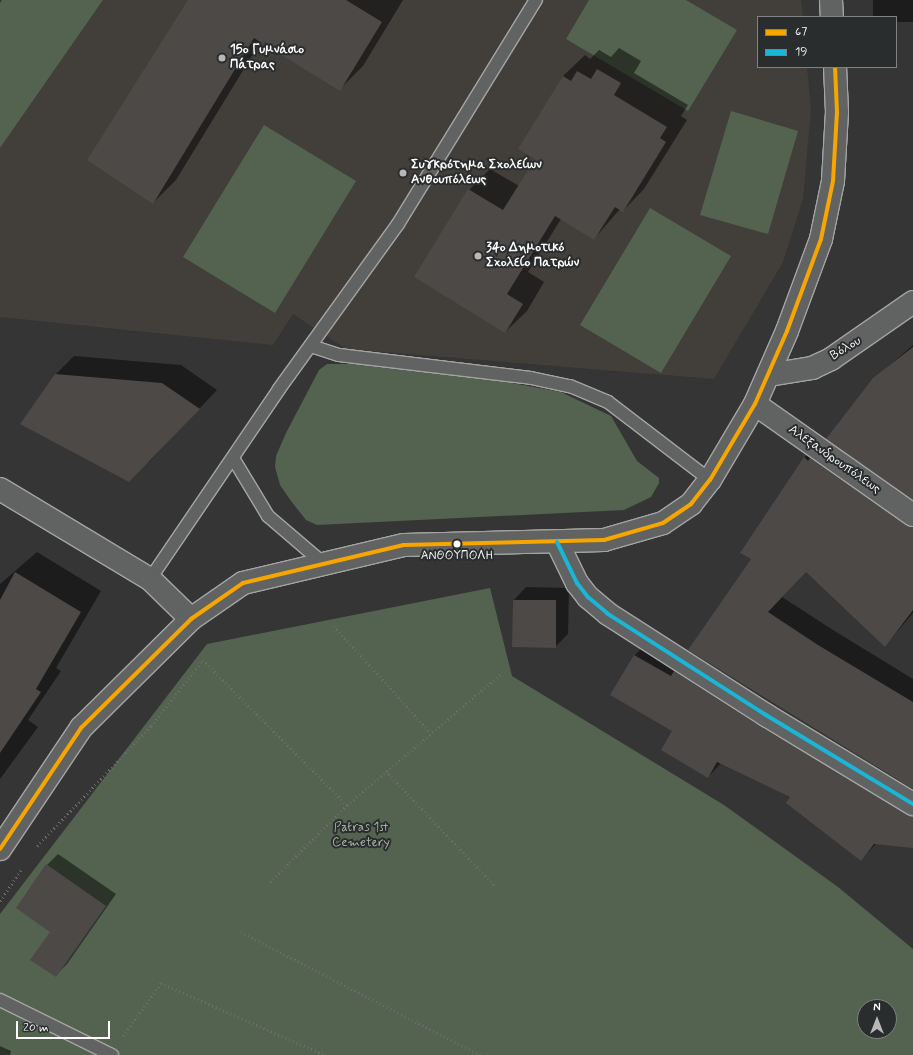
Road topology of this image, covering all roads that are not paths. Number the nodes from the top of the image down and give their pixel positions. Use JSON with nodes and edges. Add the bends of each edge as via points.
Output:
{"nodes":[{"id":1,"x":536,"y":0,"type":"edge"},
{"id":2,"x":831,"y":0,"type":"edge"},
{"id":3,"x":832,"y":16,"type":"edge"},
{"id":4,"x":835,"y":68,"type":"edge"},
{"id":5,"x":913,"y":302,"type":"edge"},
{"id":6,"x":311,"y":346,"type":"junction"},
{"id":7,"x":768,"y":375,"type":"junction"},
{"id":8,"x":755,"y":404,"type":"junction"},
{"id":9,"x":233,"y":458,"type":"junction"},
{"id":10,"x":710,"y":480,"type":"junction"},
{"id":11,"x":0,"y":489,"type":"edge"},
{"id":12,"x":913,"y":515,"type":"edge"},
{"id":13,"x":557,"y":542,"type":"junction"},
{"id":14,"x":324,"y":564,"type":"junction"},
{"id":15,"x":150,"y":579,"type":"junction"},
{"id":16,"x":191,"y":619,"type":"junction"},
{"id":17,"x":913,"y":804,"type":"edge"},
{"id":18,"x":0,"y":849,"type":"edge"},
{"id":19,"x":0,"y":1000,"type":"edge"},
{"id":20,"x":111,"y":1054,"type":"edge"}],
"edges":[{"from":1,"to":6,"type":"lane","via":[[398,224]]},
{"from":2,"to":3,"type":"main road"},
{"from":4,"to":7,"type":"main road","via":[[836,146],[829,205],[820,239]]},
{"from":5,"to":7,"type":"main road","name":"Βόλου","via":[[831,359],[812,368]]},
{"from":6,"to":9,"type":"lane"},
{"from":6,"to":10,"type":"lane","via":[[339,355],[531,378],[570,386],[608,402]]},
{"from":7,"to":8,"type":"main road"},
{"from":8,"to":10,"type":"main road"},
{"from":8,"to":12,"type":"main road","name":"Αλεξανδρουπόλεως"},
{"from":9,"to":14,"type":"lane","via":[[268,516]]},
{"from":9,"to":15,"type":"lane"},
{"from":10,"to":13,"type":"main road","via":[[682,512],[653,528],[604,540]]},
{"from":11,"to":15,"type":"main road"},
{"from":13,"to":14,"type":"main road","via":[[404,545]]},
{"from":13,"to":17,"type":"main road","via":[[577,584],[608,614],[766,715]]},
{"from":14,"to":16,"type":"main road","via":[[243,583]]},
{"from":15,"to":16,"type":"main road"},
{"from":16,"to":18,"type":"main road","via":[[81,728]]},
{"from":19,"to":20,"type":"lane"}]}
